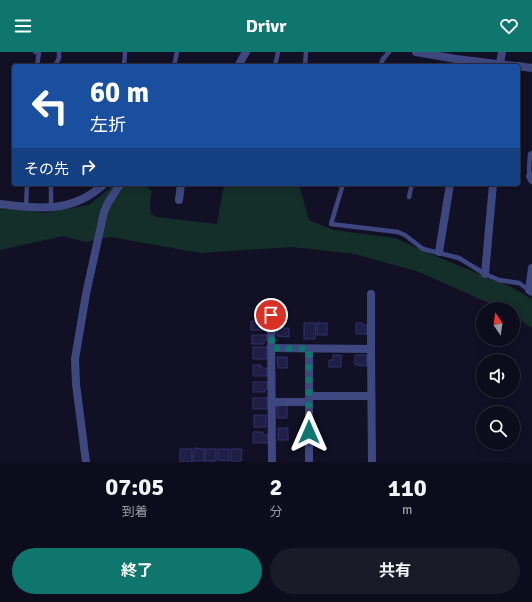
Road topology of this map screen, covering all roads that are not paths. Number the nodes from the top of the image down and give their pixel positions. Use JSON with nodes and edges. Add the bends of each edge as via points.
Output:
{"nodes":[{"id":1,"x":35,"y":52,"type":"edge"},
{"id":2,"x":59,"y":52,"type":"edge"},
{"id":3,"x":125,"y":52,"type":"edge"},
{"id":4,"x":177,"y":52,"type":"edge"},
{"id":5,"x":246,"y":52,"type":"edge"},
{"id":6,"x":278,"y":52,"type":"edge"},
{"id":7,"x":306,"y":52,"type":"edge"},
{"id":8,"x":390,"y":52,"type":"edge"},
{"id":9,"x":416,"y":52,"type":"edge"},
{"id":10,"x":502,"y":52,"type":"edge"},
{"id":11,"x":469,"y":63,"type":"edge"},
{"id":12,"x":37,"y":64,"type":"edge"},
{"id":13,"x":56,"y":64,"type":"edge"},
{"id":14,"x":124,"y":64,"type":"edge"},
{"id":15,"x":174,"y":64,"type":"edge"},
{"id":16,"x":239,"y":64,"type":"edge"},
{"id":17,"x":275,"y":64,"type":"edge"},
{"id":18,"x":305,"y":64,"type":"edge"},
{"id":19,"x":381,"y":64,"type":"edge"},
{"id":20,"x":488,"y":64,"type":"edge"},
{"id":21,"x":508,"y":64,"type":"edge"},
{"id":22,"x":520,"y":66,"type":"edge"},
{"id":23,"x":532,"y":68,"type":"edge"},
{"id":24,"x":532,"y":153,"type":"edge"},
{"id":25,"x":531,"y":178,"type":"edge"},
{"id":26,"x":27,"y":186,"type":"edge"},
{"id":27,"x":51,"y":186,"type":"edge"},
{"id":28,"x":95,"y":186,"type":"edge"},
{"id":29,"x":102,"y":186,"type":"edge"},
{"id":30,"x":119,"y":186,"type":"edge"},
{"id":31,"x":181,"y":186,"type":"edge"},
{"id":32,"x":342,"y":186,"type":"edge"},
{"id":33,"x":412,"y":186,"type":"edge"},
{"id":34,"x":450,"y":186,"type":"edge"},
{"id":35,"x":493,"y":186,"type":"edge"},
{"id":36,"x":94,"y":194,"type":"junction"},
{"id":37,"x":409,"y":197,"type":"dead end"},
{"id":38,"x":179,"y":200,"type":"dead end"},
{"id":39,"x":0,"y":204,"type":"edge"},
{"id":40,"x":51,"y":207,"type":"junction"},
{"id":41,"x":26,"y":208,"type":"junction"},
{"id":42,"x":439,"y":252,"type":"junction"},
{"id":43,"x":532,"y":268,"type":"edge"},
{"id":44,"x":484,"y":274,"type":"junction"},
{"id":45,"x":530,"y":291,"type":"edge"},
{"id":46,"x":371,"y":294,"type":"dead end"},
{"id":47,"x":271,"y":315,"type":"dead end"},
{"id":48,"x":272,"y":348,"type":"junction"},
{"id":49,"x":309,"y":349,"type":"junction"},
{"id":50,"x":371,"y":349,"type":"junction"},
{"id":51,"x":371,"y":396,"type":"junction"},
{"id":52,"x":309,"y":399,"type":"junction"},
{"id":53,"x":272,"y":402,"type":"junction"},
{"id":54,"x":86,"y":462,"type":"edge"},
{"id":55,"x":272,"y":462,"type":"edge"},
{"id":56,"x":309,"y":462,"type":"edge"},
{"id":57,"x":372,"y":462,"type":"edge"}],
"edges":[{"from":1,"to":12,"type":"lane","via":[[39,52]]},
{"from":2,"to":13,"type":"lane"},
{"from":3,"to":14,"type":"lane"},
{"from":4,"to":15,"type":"lane"},
{"from":5,"to":16,"type":"street"},
{"from":6,"to":17,"type":"lane"},
{"from":7,"to":18,"type":"lane"},
{"from":8,"to":19,"type":"lane"},
{"from":9,"to":11,"type":"street"},
{"from":10,"to":21,"type":"street"},
{"from":11,"to":20,"type":"street"},
{"from":22,"to":23,"type":"street"},
{"from":24,"to":25,"type":"lane","via":[[529,169]]},
{"from":26,"to":41,"type":"lane"},
{"from":27,"to":40,"type":"lane"},
{"from":28,"to":36,"type":"lane"},
{"from":29,"to":36,"type":"street"},
{"from":30,"to":54,"type":"street","via":[[104,212],[76,349],[76,384]]},
{"from":31,"to":38,"type":"street"},
{"from":32,"to":42,"type":"lane","via":[[331,224],[398,232],[423,249]]},
{"from":33,"to":37,"type":"lane"},
{"from":34,"to":42,"type":"street"},
{"from":35,"to":44,"type":"street"},
{"from":36,"to":40,"type":"street","via":[[78,202]]},
{"from":39,"to":41,"type":"street"},
{"from":40,"to":41,"type":"street"},
{"from":42,"to":44,"type":"lane","via":[[459,258]]},
{"from":43,"to":45,"type":"street"},
{"from":44,"to":45,"type":"lane","via":[[519,284]]},
{"from":46,"to":50,"type":"street"},
{"from":47,"to":48,"type":"street"},
{"from":48,"to":49,"type":"street"},
{"from":48,"to":53,"type":"street"},
{"from":49,"to":50,"type":"street"},
{"from":49,"to":52,"type":"street"},
{"from":50,"to":51,"type":"street"},
{"from":51,"to":52,"type":"street"},
{"from":51,"to":57,"type":"street"},
{"from":52,"to":53,"type":"street"},
{"from":52,"to":56,"type":"street"},
{"from":53,"to":55,"type":"street"}]}
